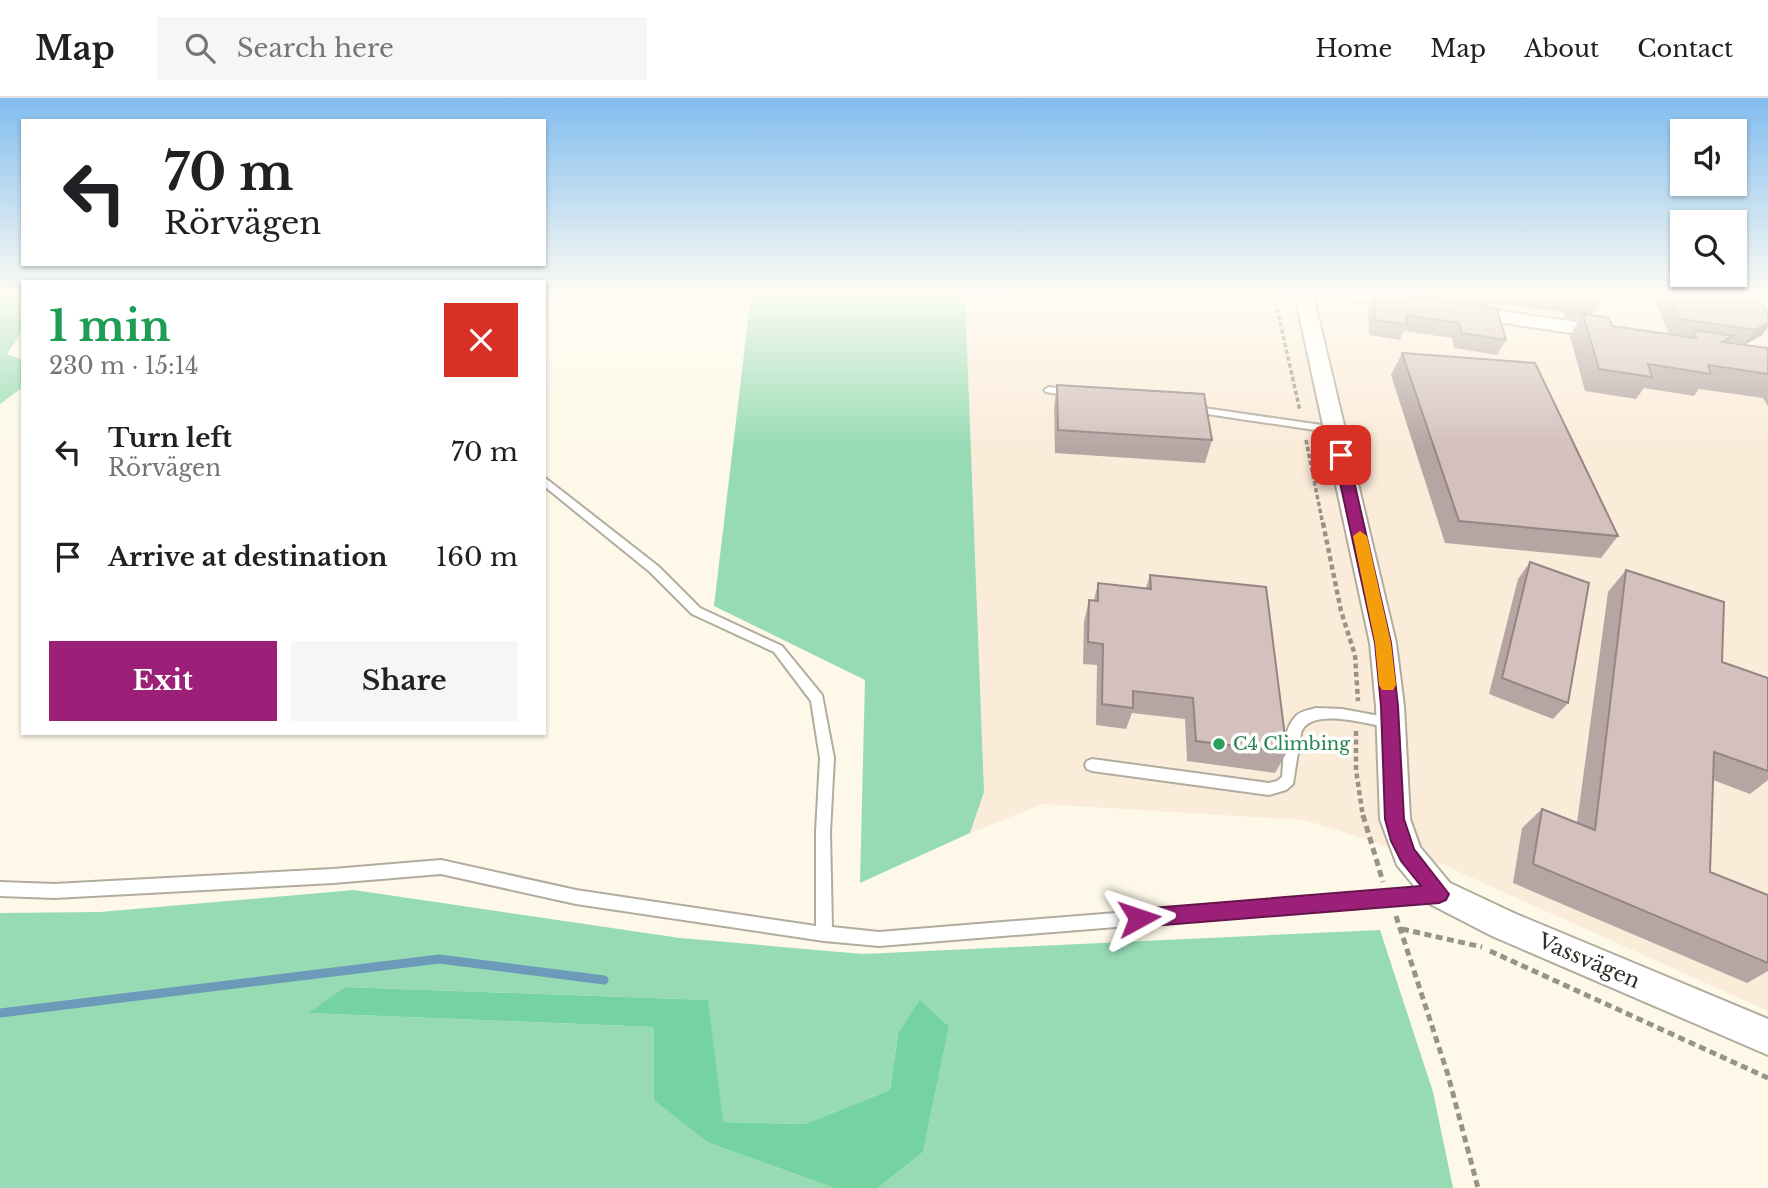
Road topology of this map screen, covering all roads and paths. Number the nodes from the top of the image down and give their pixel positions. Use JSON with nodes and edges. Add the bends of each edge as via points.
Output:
{"nodes":[{"id":1,"x":1316,"y":346,"type":"edge"},
{"id":2,"x":1049,"y":390,"type":"dead end"},
{"id":3,"x":1089,"y":395,"type":"edge"},
{"id":4,"x":1183,"y":408,"type":"edge"},
{"id":5,"x":1335,"y":430,"type":"junction"},
{"id":6,"x":546,"y":482,"type":"edge"},
{"id":7,"x":1390,"y":723,"type":"junction"},
{"id":8,"x":1092,"y":765,"type":"dead end"},
{"id":9,"x":1429,"y":882,"type":"junction"},
{"id":10,"x":0,"y":889,"type":"edge"},
{"id":11,"x":1401,"y":929,"type":"dead end"},
{"id":12,"x":824,"y":934,"type":"junction"},
{"id":13,"x":1768,"y":1037,"type":"edge"},
{"id":14,"x":1768,"y":1078,"type":"edge"}],
"edges":[{"from":1,"to":5,"type":"street"},
{"from":2,"to":3,"type":"lane"},
{"from":4,"to":5,"type":"lane"},
{"from":5,"to":7,"type":"street","via":[[1383,643]]},
{"from":6,"to":12,"type":"lane","via":[[654,569],[696,611],[778,649],[817,699],[827,758]]},
{"from":7,"to":8,"type":"lane","via":[[1308,714],[1296,729],[1288,780],[1269,789]]},
{"from":7,"to":9,"type":"street","via":[[1400,841]]},
{"from":9,"to":12,"type":"lane","via":[[879,939]]},
{"from":9,"to":13,"type":"street","name":"Vassvägen","via":[[1504,925]]},
{"from":10,"to":12,"type":"lane","via":[[68,890],[441,867],[576,897]]},
{"from":11,"to":14,"type":"path","via":[[1479,946]]}]}
